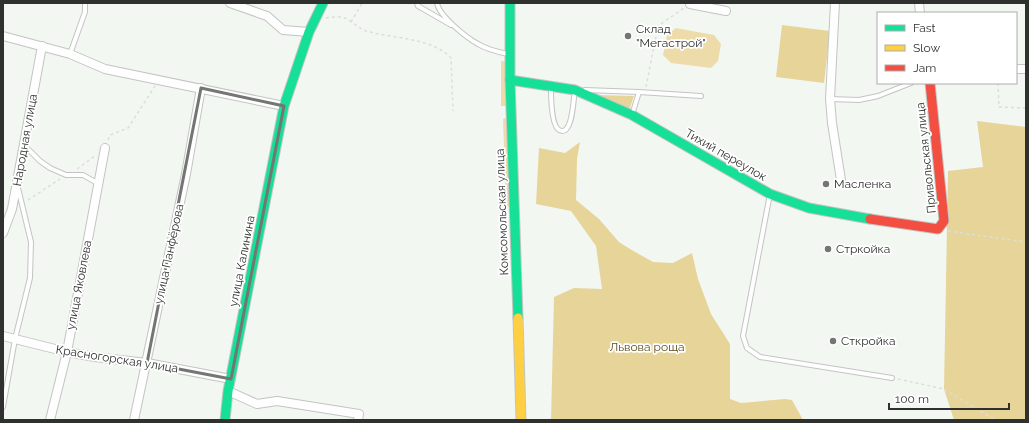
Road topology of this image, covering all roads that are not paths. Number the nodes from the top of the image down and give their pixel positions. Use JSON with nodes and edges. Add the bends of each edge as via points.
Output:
{"nodes":[{"id":1,"x":85,"y":3,"type":"edge"},
{"id":2,"x":230,"y":3,"type":"edge"},
{"id":3,"x":323,"y":3,"type":"edge"},
{"id":4,"x":417,"y":3,"type":"edge"},
{"id":5,"x":437,"y":3,"type":"edge"},
{"id":6,"x":510,"y":3,"type":"edge"},
{"id":7,"x":835,"y":3,"type":"edge"},
{"id":8,"x":690,"y":4,"type":"edge"},
{"id":9,"x":726,"y":11,"type":"dead end"},
{"id":10,"x":310,"y":29,"type":"junction"},
{"id":11,"x":457,"y":29,"type":"junction"},
{"id":12,"x":3,"y":36,"type":"edge"},
{"id":13,"x":42,"y":46,"type":"junction"},
{"id":14,"x":70,"y":54,"type":"junction"},
{"id":15,"x":510,"y":55,"type":"junction"},
{"id":16,"x":510,"y":80,"type":"junction"},
{"id":17,"x":908,"y":84,"type":"edge"},
{"id":18,"x":930,"y":84,"type":"edge"},
{"id":19,"x":551,"y":86,"type":"junction"},
{"id":20,"x":201,"y":88,"type":"junction"},
{"id":21,"x":575,"y":90,"type":"junction"},
{"id":22,"x":639,"y":92,"type":"junction"},
{"id":23,"x":701,"y":96,"type":"dead end"},
{"id":24,"x":830,"y":99,"type":"junction"},
{"id":25,"x":284,"y":106,"type":"junction"},
{"id":26,"x":632,"y":115,"type":"junction"},
{"id":27,"x":24,"y":144,"type":"junction"},
{"id":28,"x":105,"y":148,"type":"road end"},
{"id":29,"x":841,"y":180,"type":"dead end"},
{"id":30,"x":17,"y":182,"type":"junction"},
{"id":31,"x":98,"y":184,"type":"junction"},
{"id":32,"x":770,"y":194,"type":"junction"},
{"id":33,"x":938,"y":229,"type":"joint"},
{"id":34,"x":3,"y":233,"type":"edge"},
{"id":35,"x":3,"y":336,"type":"edge"},
{"id":36,"x":15,"y":339,"type":"junction"},
{"id":37,"x":67,"y":352,"type":"junction"},
{"id":38,"x":147,"y":363,"type":"junction"},
{"id":39,"x":892,"y":378,"type":"road end"},
{"id":40,"x":231,"y":379,"type":"junction"},
{"id":41,"x":228,"y":391,"type":"junction"},
{"id":42,"x":3,"y":407,"type":"edge"},
{"id":43,"x":50,"y":420,"type":"edge"},
{"id":44,"x":134,"y":420,"type":"edge"},
{"id":45,"x":225,"y":420,"type":"edge"},
{"id":46,"x":358,"y":420,"type":"edge"},
{"id":47,"x":521,"y":420,"type":"edge"}],
"edges":[{"from":1,"to":14,"type":"lane","via":[[85,12]]},
{"from":2,"to":10,"type":"street","via":[[267,16],[283,30]]},
{"from":3,"to":10,"type":"street","name":"улица Калинина"},
{"from":4,"to":11,"type":"lane"},
{"from":5,"to":11,"type":"lane","via":[[446,18]]},
{"from":6,"to":15,"type":"street","name":"Комсомольская улица"},
{"from":7,"to":24,"type":"street"},
{"from":8,"to":9,"type":"street"},
{"from":10,"to":25,"type":"street","name":"улица Калинина"},
{"from":11,"to":15,"type":"lane","via":[[479,45]]},
{"from":12,"to":13,"type":"street"},
{"from":13,"to":14,"type":"street"},
{"from":13,"to":27,"type":"street","name":"Народная улица"},
{"from":14,"to":20,"type":"street","via":[[105,69]]},
{"from":15,"to":16,"type":"street","name":"Комсомольская улица"},
{"from":16,"to":19,"type":"street","name":"Тихий переулок"},
{"from":16,"to":47,"type":"street","name":"Комсомольская улица"},
{"from":17,"to":24,"type":"lane","via":[[878,96],[859,100]]},
{"from":18,"to":33,"type":"street","name":"Привольская улица","via":[[944,221]]},
{"from":19,"to":21,"type":"street","name":"Тихий переулок"},
{"from":19,"to":21,"type":"lane","via":[[552,113],[560,131],[568,128]]},
{"from":20,"to":25,"type":"street"},
{"from":20,"to":38,"type":"street","name":"улица Панфёрова"},
{"from":21,"to":22,"type":"lane"},
{"from":21,"to":26,"type":"street","name":"Тихий переулок"},
{"from":22,"to":23,"type":"lane"},
{"from":22,"to":26,"type":"lane"},
{"from":24,"to":29,"type":"street"},
{"from":25,"to":40,"type":"street","name":"улица Калинина"},
{"from":26,"to":32,"type":"street","name":"Тихий переулок"},
{"from":27,"to":30,"type":"street","name":"Народная улица"},
{"from":27,"to":31,"type":"lane","via":[[40,161],[66,175],[83,175]]},
{"from":28,"to":31,"type":"street","name":"улица Яковлева"},
{"from":30,"to":34,"type":"street","name":"Народная улица","via":[[12,209]]},
{"from":30,"to":36,"type":"lane","via":[[31,242],[30,278]]},
{"from":31,"to":37,"type":"street","name":"улица Яковлева"},
{"from":32,"to":33,"type":"street","name":"Тихий переулок","via":[[809,208]]},
{"from":32,"to":39,"type":"lane","via":[[743,336],[747,348],[760,357]]},
{"from":35,"to":36,"type":"street","name":"Красногорская улица"},
{"from":36,"to":37,"type":"street","name":"Красногорская улица"},
{"from":36,"to":42,"type":"lane"},
{"from":37,"to":38,"type":"street","name":"Красногорская улица"},
{"from":37,"to":43,"type":"street","name":"улица Яковлева"},
{"from":38,"to":40,"type":"street","name":"Красногорская улица"},
{"from":38,"to":44,"type":"street","name":"улица Панфёрова"},
{"from":40,"to":41,"type":"street","name":"улица Калинина"},
{"from":41,"to":45,"type":"street","name":"улица Калинина"},
{"from":41,"to":46,"type":"street","via":[[257,404],[277,400],[359,414]]}]}
